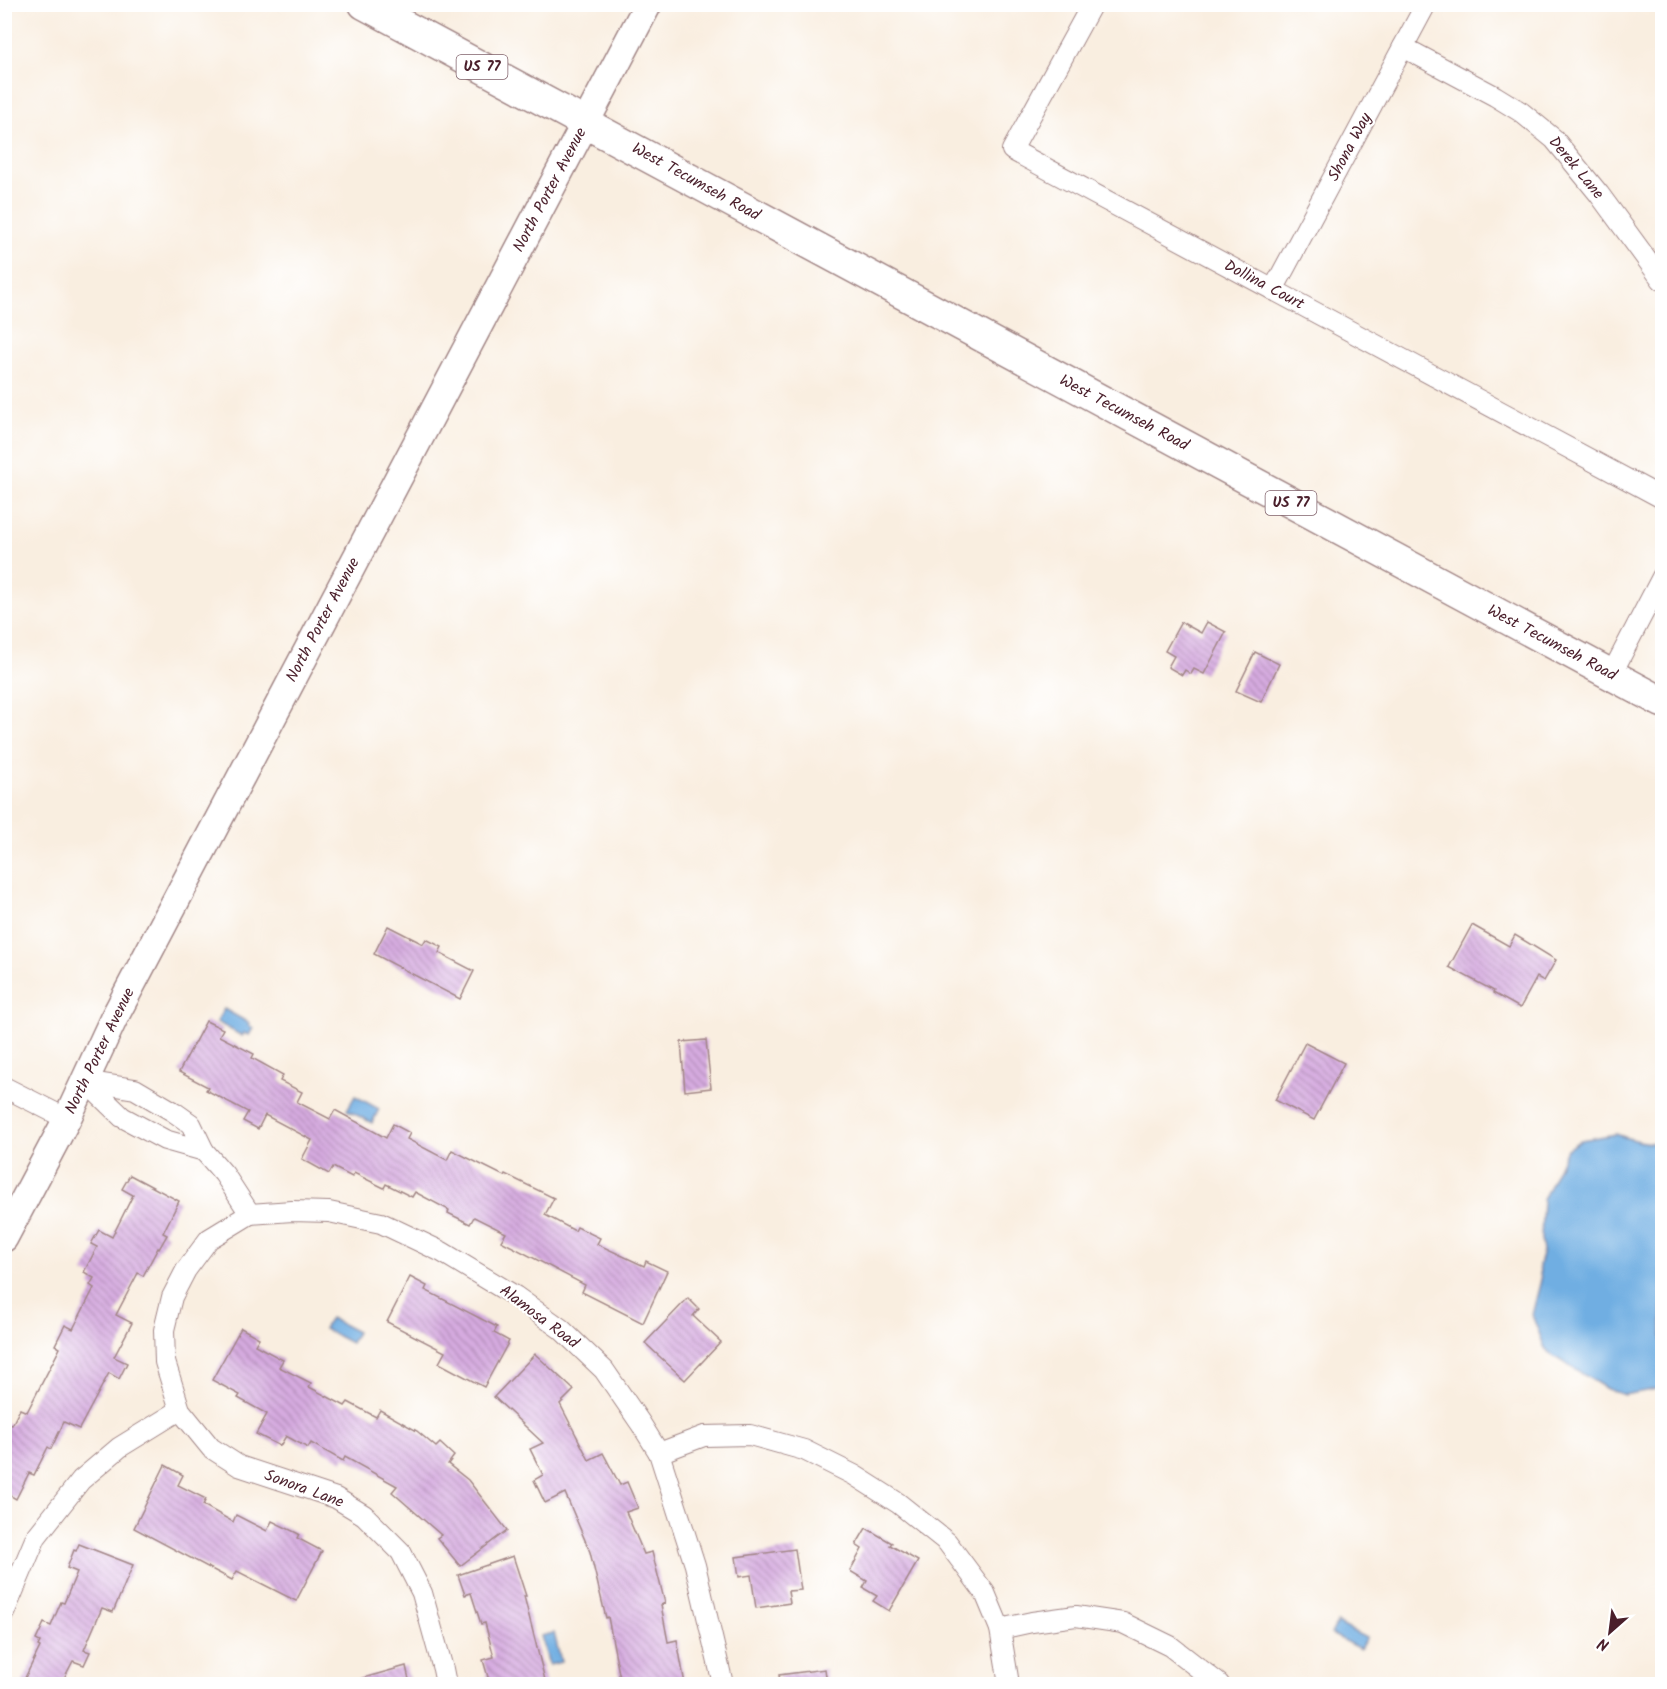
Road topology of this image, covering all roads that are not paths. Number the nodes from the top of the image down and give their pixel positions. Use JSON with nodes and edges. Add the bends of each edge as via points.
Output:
{"nodes":[{"id":1,"x":364,"y":4,"type":"edge"},
{"id":2,"x":648,"y":4,"type":"edge"},
{"id":3,"x":1092,"y":4,"type":"edge"},
{"id":4,"x":1426,"y":4,"type":"edge"},
{"id":5,"x":1403,"y":47,"type":"junction"},
{"id":6,"x":586,"y":122,"type":"junction"},
{"id":7,"x":1662,"y":280,"type":"edge"},
{"id":8,"x":1273,"y":290,"type":"junction"},
{"id":9,"x":1662,"y":498,"type":"edge"},
{"id":10,"x":1662,"y":577,"type":"edge"},
{"id":11,"x":1611,"y":675,"type":"junction"},
{"id":12,"x":1662,"y":702,"type":"edge"},
{"id":13,"x":85,"y":1081,"type":"junction"},
{"id":14,"x":4,"y":1088,"type":"edge"},
{"id":15,"x":67,"y":1119,"type":"junction"},
{"id":16,"x":204,"y":1151,"type":"junction"},
{"id":17,"x":250,"y":1214,"type":"junction"},
{"id":18,"x":4,"y":1238,"type":"edge"},
{"id":19,"x":180,"y":1410,"type":"junction"},
{"id":20,"x":659,"y":1454,"type":"junction"},
{"id":21,"x":4,"y":1613,"type":"edge"},
{"id":22,"x":1000,"y":1629,"type":"junction"},
{"id":23,"x":446,"y":1684,"type":"edge"},
{"id":24,"x":723,"y":1684,"type":"edge"},
{"id":25,"x":1010,"y":1684,"type":"edge"},
{"id":26,"x":1219,"y":1684,"type":"edge"}],
"edges":[{"from":1,"to":6,"type":"main road","number":"US 77"},
{"from":2,"to":6,"type":"main road","name":"North Porter Avenue"},
{"from":3,"to":8,"type":"street","name":"Dollina Court","via":[[1012,150]]},
{"from":4,"to":5,"type":"street","name":"Shona Way"},
{"from":5,"to":7,"type":"street","name":"Derek Lane","via":[[1512,107],[1554,139]]},
{"from":5,"to":8,"type":"street","name":"Shona Way"},
{"from":6,"to":11,"type":"main road","name":"West Tecumseh Road","number":"US 77"},
{"from":6,"to":13,"type":"main road","name":"North Porter Avenue","via":[[113,1020]]},
{"from":8,"to":9,"type":"street","name":"Dollina Court"},
{"from":10,"to":11,"type":"street"},
{"from":11,"to":12,"type":"main road","name":"West Tecumseh Road","number":"US 77"},
{"from":13,"to":15,"type":"main road","name":"North Porter Avenue"},
{"from":13,"to":16,"type":"street","via":[[122,1117],[165,1140]]},
{"from":13,"to":16,"type":"street","via":[[135,1089],[191,1125]]},
{"from":14,"to":15,"type":"street"},
{"from":15,"to":18,"type":"main road","name":"North Porter Avenue"},
{"from":16,"to":17,"type":"street"},
{"from":17,"to":19,"type":"street","name":"Alamosa Road","via":[[209,1239],[172,1297],[164,1330],[165,1362]]},
{"from":17,"to":20,"type":"street","name":"Alamosa Road","via":[[329,1212],[381,1223],[442,1252],[561,1329],[604,1370]]},
{"from":19,"to":21,"type":"street","via":[[120,1447],[81,1480],[36,1537]]},
{"from":19,"to":23,"type":"street","name":"Sonora Lane","via":[[211,1448],[239,1466],[336,1498],[364,1515],[401,1552],[422,1593]]},
{"from":20,"to":22,"type":"street","via":[[705,1436],[750,1435],[804,1450],[854,1475],[898,1503],[947,1542],[985,1593]]},
{"from":20,"to":24,"type":"street","name":"Alamosa Road","via":[[695,1564]]},
{"from":22,"to":25,"type":"street"},
{"from":22,"to":26,"type":"street","via":[[1076,1616],[1124,1623],[1170,1646]]}]}
